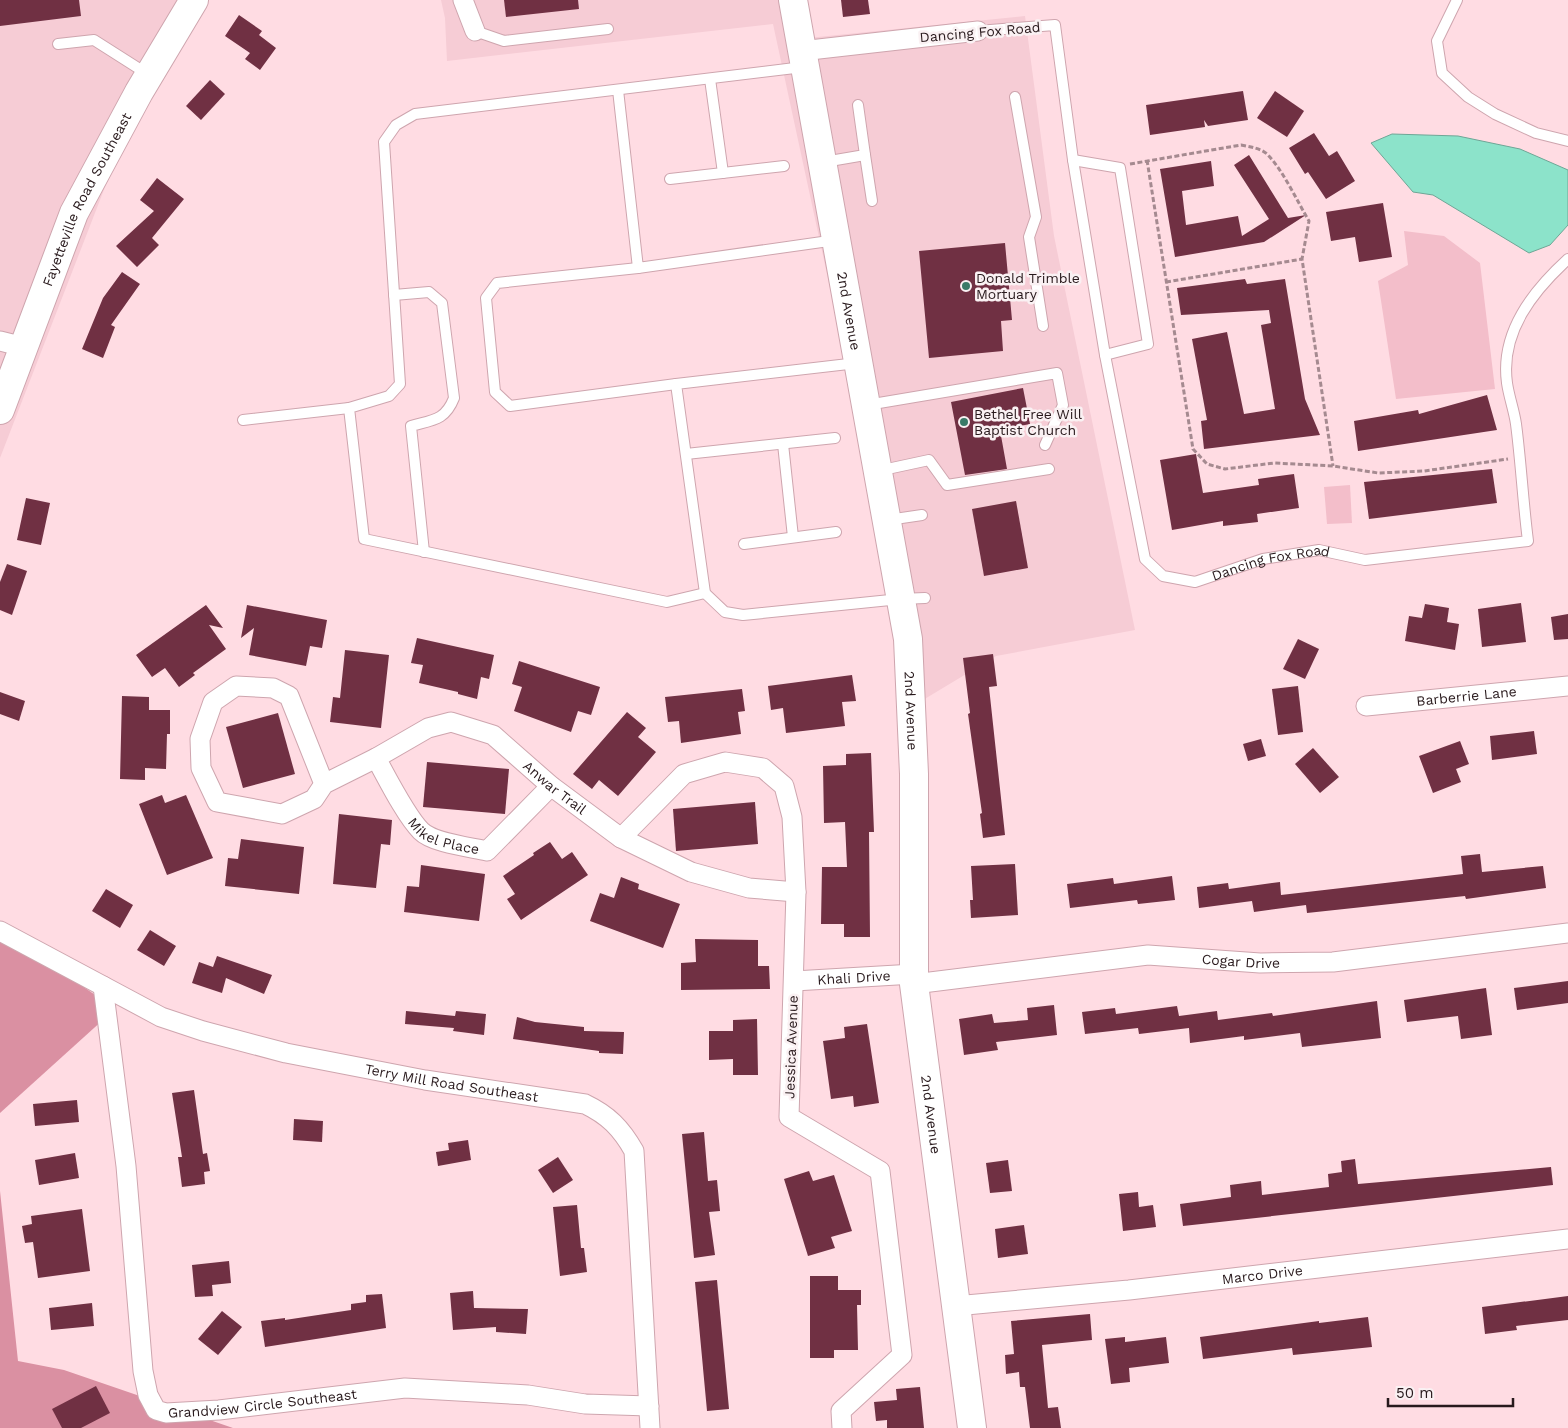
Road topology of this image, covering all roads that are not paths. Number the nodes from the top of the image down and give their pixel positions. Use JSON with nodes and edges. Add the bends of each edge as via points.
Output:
{"nodes":[{"id":1,"x":194,"y":0,"type":"edge"},
{"id":2,"x":463,"y":0,"type":"edge"},
{"id":3,"x":793,"y":0,"type":"edge"},
{"id":4,"x":1456,"y":0,"type":"edge"},
{"id":5,"x":475,"y":30,"type":"joint"},
{"id":6,"x":608,"y":30,"type":"dead end"},
{"id":7,"x":978,"y":31,"type":"joint"},
{"id":8,"x":58,"y":44,"type":"dead end"},
{"id":9,"x":802,"y":59,"type":"junction"},
{"id":10,"x":149,"y":75,"type":"junction"},
{"id":11,"x":710,"y":78,"type":"junction"},
{"id":12,"x":618,"y":90,"type":"junction"},
{"id":13,"x":1015,"y":98,"type":"dead end"},
{"id":14,"x":858,"y":105,"type":"dead end"},
{"id":15,"x":1568,"y":141,"type":"edge"},
{"id":16,"x":865,"y":155,"type":"junction"},
{"id":17,"x":1073,"y":160,"type":"junction"},
{"id":18,"x":822,"y":163,"type":"junction"},
{"id":19,"x":784,"y":166,"type":"dead end"},
{"id":20,"x":723,"y":173,"type":"junction"},
{"id":21,"x":670,"y":179,"type":"dead end"},
{"id":22,"x":872,"y":201,"type":"dead end"},
{"id":23,"x":836,"y":240,"type":"junction"},
{"id":24,"x":1568,"y":259,"type":"edge"},
{"id":25,"x":638,"y":268,"type":"junction"},
{"id":26,"x":394,"y":295,"type":"junction"},
{"id":27,"x":1043,"y":326,"type":"dead end"},
{"id":28,"x":12,"y":344,"type":"edge"},
{"id":29,"x":1105,"y":355,"type":"junction"},
{"id":30,"x":859,"y":363,"type":"junction"},
{"id":31,"x":676,"y":384,"type":"junction"},
{"id":32,"x":866,"y":405,"type":"junction"},
{"id":33,"x":349,"y":408,"type":"junction"},
{"id":34,"x":0,"y":410,"type":"edge"},
{"id":35,"x":243,"y":420,"type":"dead end"},
{"id":36,"x":835,"y":438,"type":"dead end"},
{"id":37,"x":782,"y":444,"type":"junction"},
{"id":38,"x":1045,"y":444,"type":"dead end"},
{"id":39,"x":686,"y":454,"type":"junction"},
{"id":40,"x":1049,"y":469,"type":"dead end"},
{"id":41,"x":878,"y":471,"type":"junction"},
{"id":42,"x":922,"y":515,"type":"dead end"},
{"id":43,"x":887,"y":520,"type":"junction"},
{"id":44,"x":836,"y":532,"type":"dead end"},
{"id":45,"x":793,"y":537,"type":"junction"},
{"id":46,"x":744,"y":544,"type":"dead end"},
{"id":47,"x":424,"y":552,"type":"junction"},
{"id":48,"x":705,"y":593,"type":"junction"},
{"id":49,"x":913,"y":598,"type":"junction"},
{"id":50,"x":1568,"y":686,"type":"edge"},
{"id":51,"x":1366,"y":706,"type":"dead end"},
{"id":52,"x":376,"y":758,"type":"junction"},
{"id":53,"x":324,"y":784,"type":"junction"},
{"id":54,"x":551,"y":786,"type":"junction"},
{"id":55,"x":621,"y":838,"type":"junction"},
{"id":56,"x":796,"y":892,"type":"junction"},
{"id":57,"x":0,"y":931,"type":"edge"},
{"id":58,"x":1568,"y":934,"type":"edge"},
{"id":59,"x":914,"y":979,"type":"junction"},
{"id":60,"x":794,"y":981,"type":"junction"},
{"id":61,"x":103,"y":986,"type":"junction"},
{"id":62,"x":1568,"y":1239,"type":"edge"},
{"id":63,"x":955,"y":1306,"type":"junction"},
{"id":64,"x":649,"y":1406,"type":"junction"},
{"id":65,"x":650,"y":1428,"type":"edge"},
{"id":66,"x":842,"y":1428,"type":"edge"},
{"id":67,"x":972,"y":1428,"type":"edge"}],
"edges":[{"from":1,"to":10,"type":"street","name":"Fayetteville Road Southeast"},
{"from":2,"to":5,"type":"street"},
{"from":3,"to":9,"type":"street","name":"2nd Avenue"},
{"from":4,"to":15,"type":"lane","via":[[1437,42],[1442,73],[1468,97],[1495,114],[1536,133]]},
{"from":5,"to":6,"type":"lane","via":[[504,41]]},
{"from":7,"to":9,"type":"street","name":"Dancing Fox Road"},
{"from":7,"to":17,"type":"lane","name":"Dancing Fox Road","via":[[1055,25]]},
{"from":8,"to":10,"type":"lane","via":[[94,40]]},
{"from":9,"to":11,"type":"lane"},
{"from":9,"to":18,"type":"street","name":"2nd Avenue"},
{"from":10,"to":28,"type":"street","name":"Fayetteville Road Southeast","via":[[74,213]]},
{"from":11,"to":12,"type":"lane"},
{"from":11,"to":20,"type":"lane"},
{"from":12,"to":25,"type":"lane"},
{"from":12,"to":26,"type":"lane","via":[[415,114],[396,125],[384,142]]},
{"from":13,"to":27,"type":"lane","via":[[1036,217],[1029,237]]},
{"from":14,"to":16,"type":"lane"},
{"from":16,"to":18,"type":"lane"},
{"from":16,"to":22,"type":"lane"},
{"from":17,"to":29,"type":"lane","name":"Dancing Fox Road"},
{"from":17,"to":29,"type":"lane","via":[[1120,168],[1148,344]]},
{"from":18,"to":23,"type":"street","name":"2nd Avenue"},
{"from":19,"to":20,"type":"lane"},
{"from":20,"to":21,"type":"lane"},
{"from":23,"to":25,"type":"lane"},
{"from":23,"to":30,"type":"street","name":"2nd Avenue"},
{"from":24,"to":29,"type":"lane","name":"Dancing Fox Road","via":[[1527,303],[1509,339],[1506,381],[1516,424],[1528,541],[1364,560],[1319,550],[1263,559],[1195,582],[1163,576],[1144,559]]},
{"from":25,"to":31,"type":"lane","via":[[497,283],[486,298],[496,392],[510,406]]},
{"from":26,"to":33,"type":"lane","via":[[400,384],[389,396]]},
{"from":26,"to":47,"type":"lane","via":[[429,292],[442,303],[454,398],[449,412],[410,426]]},
{"from":28,"to":34,"type":"street","name":"Fayetteville Road Southeast"},
{"from":30,"to":31,"type":"lane"},
{"from":30,"to":32,"type":"street","name":"2nd Avenue"},
{"from":31,"to":39,"type":"lane"},
{"from":32,"to":38,"type":"lane","via":[[1057,373],[1063,405]]},
{"from":32,"to":41,"type":"street","name":"2nd Avenue"},
{"from":33,"to":35,"type":"lane"},
{"from":33,"to":47,"type":"lane","via":[[364,539]]},
{"from":36,"to":37,"type":"lane"},
{"from":37,"to":39,"type":"lane"},
{"from":37,"to":45,"type":"lane"},
{"from":39,"to":48,"type":"lane"},
{"from":40,"to":41,"type":"lane","via":[[947,485],[929,460]]},
{"from":41,"to":43,"type":"street","name":"2nd Avenue"},
{"from":42,"to":43,"type":"lane"},
{"from":43,"to":49,"type":"street","name":"2nd Avenue"},
{"from":44,"to":45,"type":"lane"},
{"from":45,"to":46,"type":"lane"},
{"from":47,"to":48,"type":"lane","via":[[667,602]]},
{"from":48,"to":49,"type":"lane","via":[[725,612],[743,615]]},
{"from":49,"to":59,"type":"street","name":"2nd Avenue","via":[[908,640],[914,774]]},
{"from":50,"to":51,"type":"street","name":"Barberrie Lane"},
{"from":52,"to":53,"type":"street","name":"Anwar Trail"},
{"from":52,"to":54,"type":"street","name":"Anwar Trail","via":[[428,728],[451,722],[493,735]]},
{"from":52,"to":54,"type":"street","name":"Mikel Place","via":[[421,832],[446,842],[487,851]]},
{"from":53,"to":53,"type":"street","name":"Anwar Trail","via":[[289,696],[273,688],[236,686],[213,702],[200,739],[200,749],[201,768],[217,802],[282,814],[314,798]]},
{"from":54,"to":55,"type":"street","name":"Anwar Trail"},
{"from":55,"to":56,"type":"street","name":"Anwar Trail","via":[[691,872],[749,888]]},
{"from":55,"to":56,"type":"street","name":"Jessica Avenue","via":[[684,774],[725,762],[763,768],[784,786],[792,817]]},
{"from":56,"to":60,"type":"street","name":"Jessica Avenue"},
{"from":57,"to":61,"type":"street","name":"Terry Mill Road Southeast"},
{"from":58,"to":59,"type":"street","name":"Cogar Drive","via":[[1332,962],[1260,963],[1148,956]]},
{"from":59,"to":60,"type":"street","name":"Khali Drive"},
{"from":59,"to":63,"type":"street","name":"2nd Avenue"},
{"from":60,"to":66,"type":"street","name":"Jessica Avenue","via":[[789,1117],[880,1171],[902,1355],[841,1410]]},
{"from":61,"to":64,"type":"street","name":"Terry Mill Road Southeast","via":[[161,1017],[286,1053],[425,1080],[576,1102],[604,1113],[623,1131],[634,1150]]},
{"from":61,"to":64,"type":"street","name":"Grandview Circle Southeast","via":[[126,1166],[143,1371],[148,1395],[156,1410],[166,1413],[219,1410],[405,1388],[528,1395],[585,1404]]},
{"from":62,"to":63,"type":"street","name":"Marco Drive","via":[[1129,1290]]},
{"from":63,"to":67,"type":"street","name":"2nd Avenue"},
{"from":64,"to":65,"type":"street","name":"Terry Mill Road Southeast"}]}
